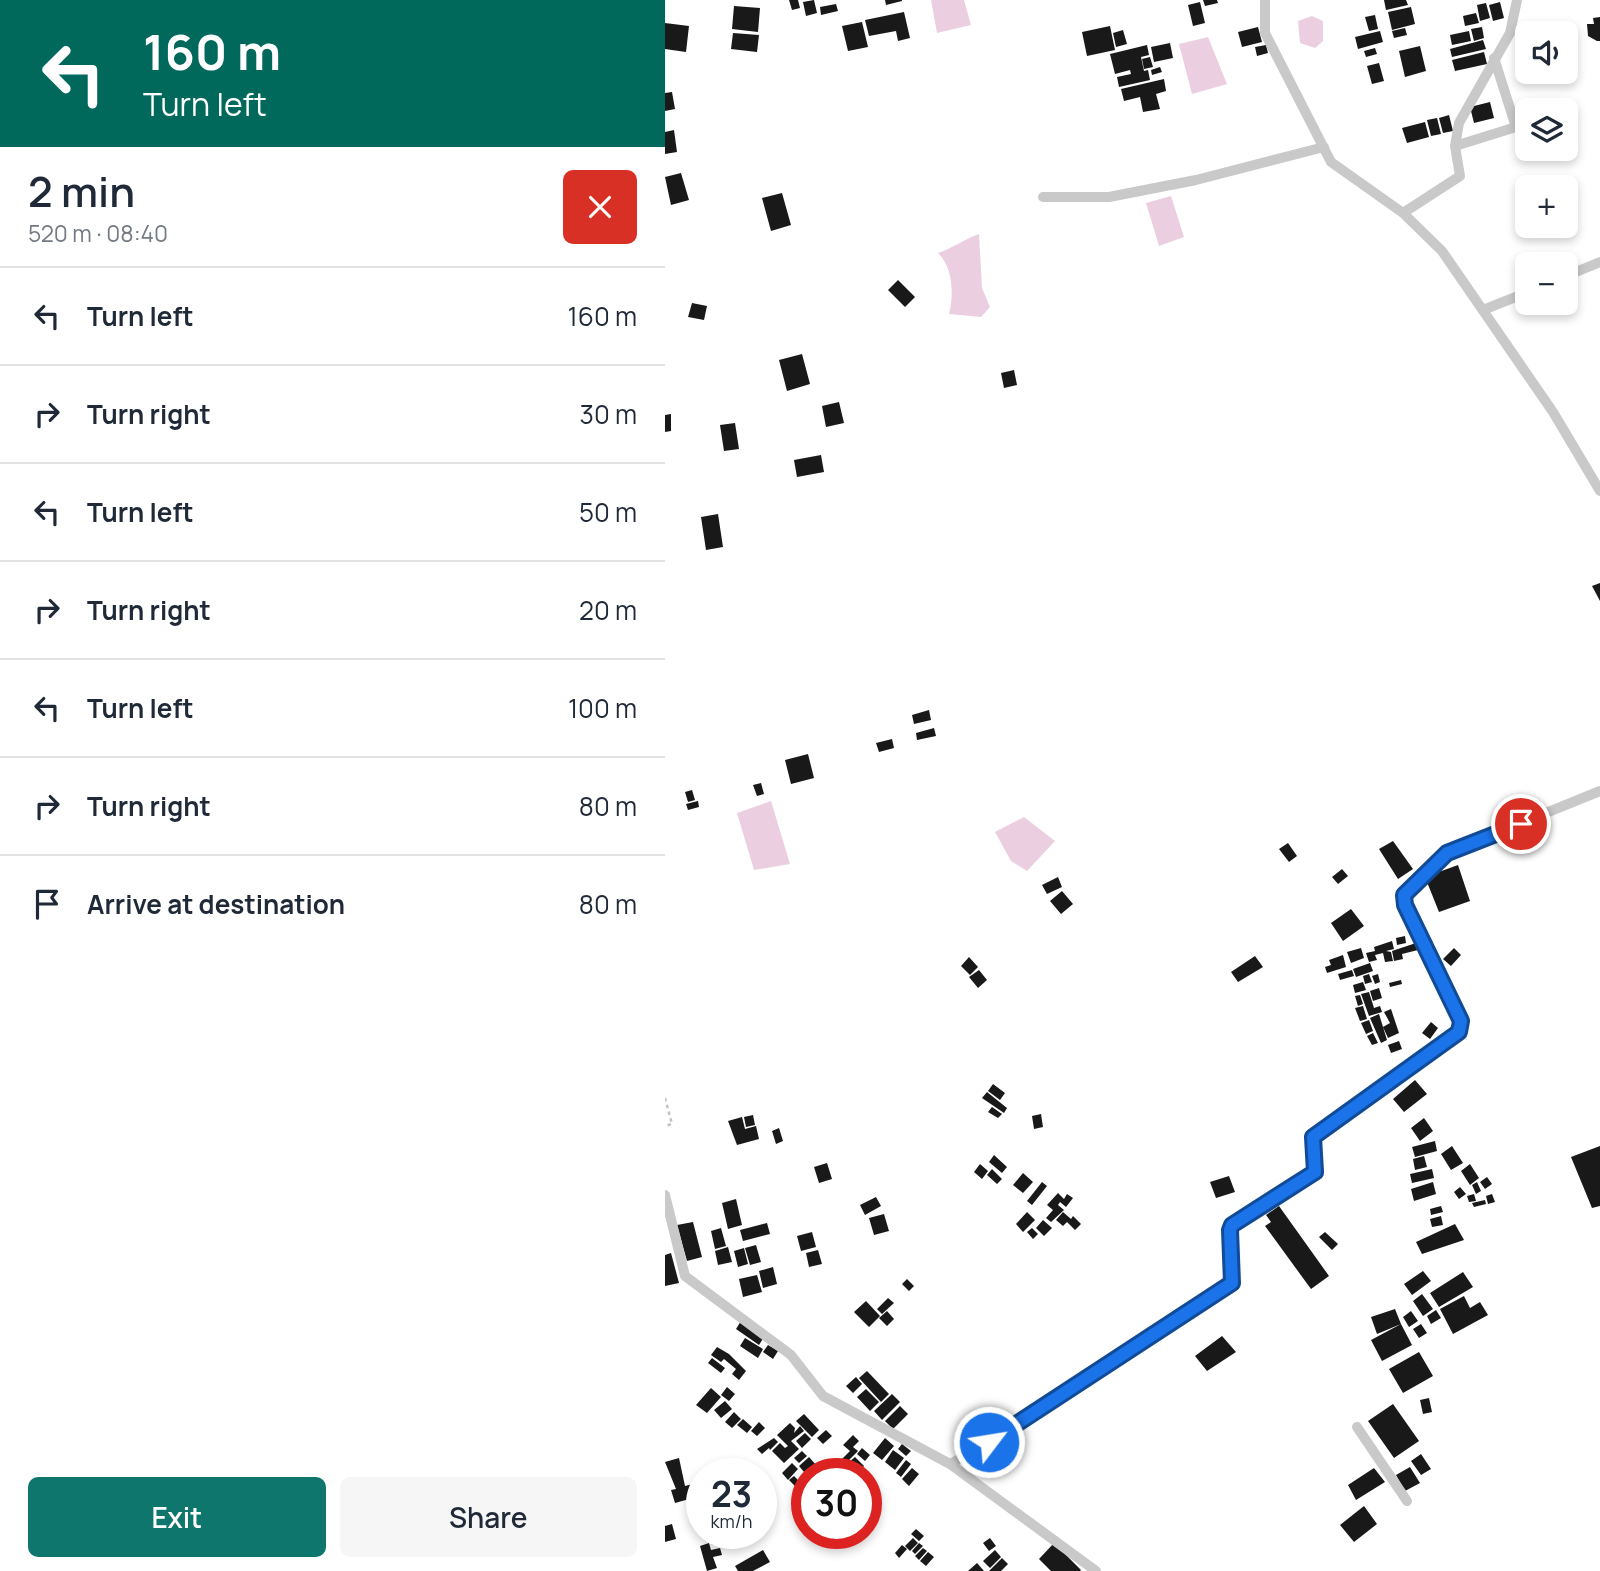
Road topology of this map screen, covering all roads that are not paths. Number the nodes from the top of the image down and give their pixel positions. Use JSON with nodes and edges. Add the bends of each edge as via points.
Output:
{"nodes":[{"id":1,"x":1265,"y":0,"type":"edge"},
{"id":2,"x":1517,"y":0,"type":"edge"},
{"id":3,"x":1494,"y":58,"type":"junction"},
{"id":4,"x":1455,"y":146,"type":"junction"},
{"id":5,"x":1324,"y":147,"type":"junction"},
{"id":6,"x":1043,"y":197,"type":"dead end"},
{"id":7,"x":1403,"y":213,"type":"junction"},
{"id":8,"x":1600,"y":262,"type":"edge"},
{"id":9,"x":1578,"y":271,"type":"edge"},
{"id":10,"x":1515,"y":297,"type":"edge"},
{"id":11,"x":1483,"y":310,"type":"junction"},
{"id":12,"x":1600,"y":491,"type":"edge"},
{"id":13,"x":1600,"y":791,"type":"edge"},
{"id":14,"x":665,"y":1195,"type":"edge"},
{"id":15,"x":1357,"y":1427,"type":"dead end"},
{"id":16,"x":950,"y":1464,"type":"junction"},
{"id":17,"x":1407,"y":1501,"type":"dead end"},
{"id":18,"x":1096,"y":1571,"type":"edge"}],
"edges":[{"from":1,"to":5,"type":"street","via":[[1265,33]]},
{"from":2,"to":3,"type":"street","via":[[1510,33]]},
{"from":3,"to":4,"type":"street","via":[[1459,123]]},
{"from":3,"to":4,"type":"street","via":[[1516,127]]},
{"from":4,"to":7,"type":"street","via":[[1460,176]]},
{"from":5,"to":6,"type":"street","via":[[1109,197]]},
{"from":5,"to":7,"type":"street","via":[[1331,162]]},
{"from":7,"to":11,"type":"street","via":[[1442,251]]},
{"from":8,"to":9,"type":"street"},
{"from":10,"to":11,"type":"street"},
{"from":11,"to":12,"type":"street"},
{"from":13,"to":16,"type":"street","via":[[1447,853],[1404,895],[1462,1029],[1313,1137],[1315,1172],[1232,1225],[1232,1283],[1009,1431]]},
{"from":14,"to":16,"type":"street","via":[[685,1276],[791,1355],[823,1395]]},
{"from":15,"to":17,"type":"street"},
{"from":16,"to":18,"type":"street"}]}
